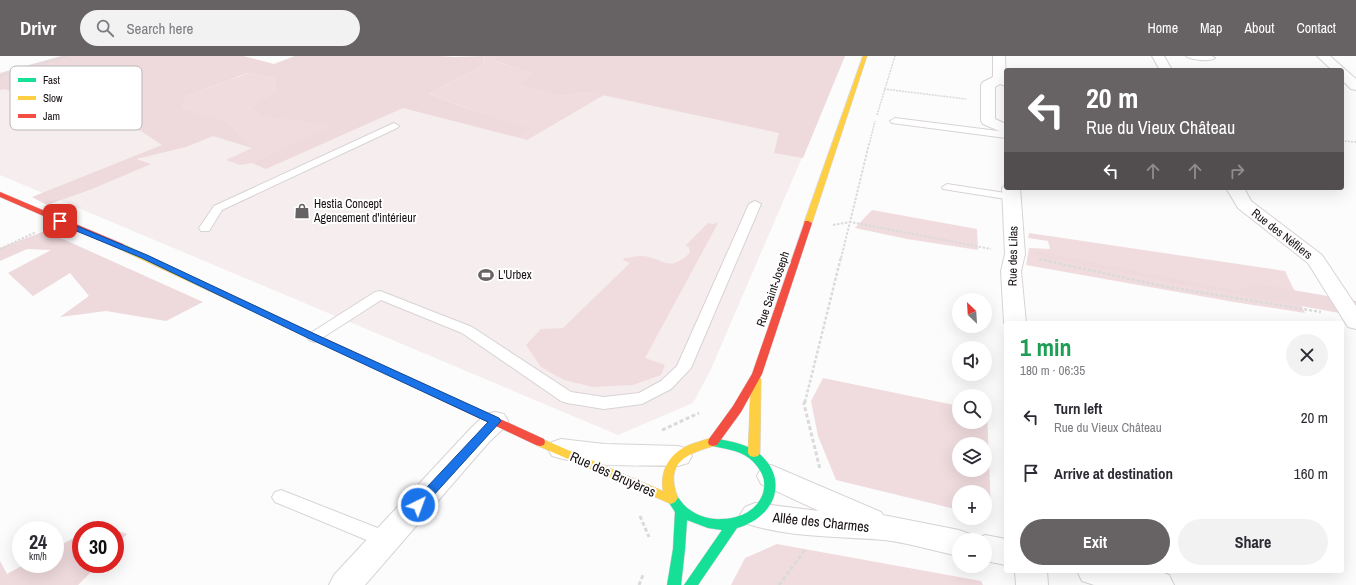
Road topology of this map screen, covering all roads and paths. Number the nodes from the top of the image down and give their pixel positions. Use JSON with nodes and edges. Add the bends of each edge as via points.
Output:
{"nodes":[{"id":1,"x":67,"y":56,"type":"edge"},
{"id":2,"x":865,"y":56,"type":"edge"},
{"id":3,"x":895,"y":56,"type":"edge"},
{"id":4,"x":999,"y":56,"type":"edge"},
{"id":5,"x":1157,"y":56,"type":"edge"},
{"id":6,"x":1190,"y":56,"type":"edge"},
{"id":7,"x":1323,"y":56,"type":"edge"},
{"id":8,"x":1211,"y":58,"type":"dead end"},
{"id":9,"x":34,"y":66,"type":"edge"},
{"id":10,"x":1165,"y":68,"type":"edge"},
{"id":11,"x":1336,"y":68,"type":"edge"},
{"id":12,"x":10,"y":73,"type":"edge"},
{"id":13,"x":1344,"y":75,"type":"edge"},
{"id":14,"x":0,"y":76,"type":"edge"},
{"id":15,"x":1004,"y":80,"type":"edge"},
{"id":16,"x":1356,"y":86,"type":"edge"},
{"id":17,"x":884,"y":89,"type":"junction"},
{"id":18,"x":988,"y":101,"type":"junction"},
{"id":19,"x":895,"y":121,"type":"dead end"},
{"id":20,"x":394,"y":126,"type":"dead end"},
{"id":21,"x":1004,"y":129,"type":"edge"},
{"id":22,"x":1004,"y":135,"type":"edge"},
{"id":23,"x":1344,"y":141,"type":"edge"},
{"id":24,"x":1356,"y":142,"type":"edge"},
{"id":25,"x":947,"y":187,"type":"dead end"},
{"id":26,"x":1236,"y":190,"type":"edge"},
{"id":27,"x":1011,"y":193,"type":"edge"},
{"id":28,"x":0,"y":194,"type":"edge"},
{"id":29,"x":756,"y":204,"type":"dead end"},
{"id":30,"x":60,"y":221,"type":"junction"},
{"id":31,"x":850,"y":222,"type":"junction"},
{"id":32,"x":829,"y":226,"type":"dead end"},
{"id":33,"x":205,"y":228,"type":"dead end"},
{"id":34,"x":0,"y":249,"type":"edge"},
{"id":35,"x":1015,"y":254,"type":"junction"},
{"id":36,"x":1355,"y":320,"type":"edge"},
{"id":37,"x":1014,"y":321,"type":"edge"},
{"id":38,"x":314,"y":337,"type":"junction"},
{"id":39,"x":757,"y":374,"type":"junction"},
{"id":40,"x":702,"y":412,"type":"dead end"},
{"id":41,"x":495,"y":421,"type":"junction"},
{"id":42,"x":713,"y":442,"type":"junction"},
{"id":43,"x":556,"y":448,"type":"junction"},
{"id":44,"x":754,"y":453,"type":"junction"},
{"id":45,"x":635,"y":454,"type":"junction"},
{"id":46,"x":678,"y":456,"type":"junction"},
{"id":47,"x":771,"y":476,"type":"junction"},
{"id":48,"x":625,"y":479,"type":"junction"},
{"id":49,"x":281,"y":497,"type":"dead end"},
{"id":50,"x":670,"y":499,"type":"junction"},
{"id":51,"x":828,"y":502,"type":"junction"},
{"id":52,"x":681,"y":512,"type":"junction"},
{"id":53,"x":744,"y":519,"type":"junction"},
{"id":54,"x":886,"y":528,"type":"junction"},
{"id":55,"x":386,"y":540,"type":"junction"},
{"id":56,"x":651,"y":541,"type":"dead end"},
{"id":57,"x":952,"y":542,"type":"edge"},
{"id":58,"x":992,"y":549,"type":"edge"},
{"id":59,"x":1004,"y":552,"type":"edge"},
{"id":60,"x":645,"y":570,"type":"dead end"},
{"id":61,"x":1031,"y":573,"type":"edge"},
{"id":62,"x":1102,"y":573,"type":"edge"},
{"id":63,"x":345,"y":585,"type":"edge"},
{"id":64,"x":639,"y":585,"type":"edge"},
{"id":65,"x":674,"y":585,"type":"edge"},
{"id":66,"x":691,"y":585,"type":"edge"},
{"id":67,"x":1032,"y":585,"type":"edge"},
{"id":68,"x":1158,"y":585,"type":"edge"}],
"edges":[{"from":1,"to":9,"type":"path"},
{"from":2,"to":39,"type":"street","name":"Rue Saint-Joseph"},
{"from":3,"to":17,"type":"path"},
{"from":4,"to":15,"type":"street"},
{"from":5,"to":10,"type":"street"},
{"from":6,"to":8,"type":"lane"},
{"from":7,"to":11,"type":"street"},
{"from":12,"to":14,"type":"path"},
{"from":13,"to":16,"type":"street"},
{"from":15,"to":18,"type":"street","via":[[988,85]]},
{"from":17,"to":18,"type":"path"},
{"from":17,"to":31,"type":"path"},
{"from":18,"to":21,"type":"street","via":[[988,121]]},
{"from":19,"to":22,"type":"lane"},
{"from":20,"to":33,"type":"lane","via":[[218,208]]},
{"from":23,"to":24,"type":"path"},
{"from":25,"to":27,"type":"lane"},
{"from":26,"to":36,"type":"street","name":"Rue des Néfliers","via":[[1244,204],[1315,259]]},
{"from":27,"to":35,"type":"street","name":"Rue des Lilas"},
{"from":28,"to":30,"type":"street","name":"Rue des Bruyères"},
{"from":29,"to":38,"type":"lane","via":[[683,368],[666,385],[642,398],[604,403],[567,397],[467,330],[380,295]]},
{"from":30,"to":34,"type":"path"},
{"from":30,"to":38,"type":"street","name":"Rue des Bruyères","via":[[144,256]]},
{"from":31,"to":32,"type":"path"},
{"from":31,"to":35,"type":"path"},
{"from":31,"to":51,"type":"path","via":[[804,404]]},
{"from":35,"to":36,"type":"path","via":[[1162,286]]},
{"from":35,"to":37,"type":"street","name":"Rue des Lilas","via":[[1011,271]]},
{"from":38,"to":41,"type":"street","name":"Rue des Bruyères"},
{"from":39,"to":42,"type":"street","name":"Rue Saint-Joseph"},
{"from":39,"to":44,"type":"street","name":"Rue Saint-Joseph"},
{"from":40,"to":45,"type":"path","via":[[638,439]]},
{"from":41,"to":43,"type":"street","name":"Rue des Bruyères"},
{"from":41,"to":55,"type":"street"},
{"from":42,"to":44,"type":"street","via":[[731,443]]},
{"from":42,"to":46,"type":"street","via":[[692,447]]},
{"from":43,"to":45,"type":"street","name":"Rue des Bruyères","via":[[604,454]]},
{"from":43,"to":48,"type":"street","name":"Rue des Bruyères"},
{"from":44,"to":47,"type":"street","via":[[765,464]]},
{"from":45,"to":46,"type":"street","name":"Rue des Bruyères"},
{"from":46,"to":50,"type":"street","via":[[670,466],[666,480]]},
{"from":47,"to":51,"type":"street","name":"Allée des Charmes"},
{"from":47,"to":53,"type":"street","via":[[769,499]]},
{"from":48,"to":50,"type":"street","name":"Rue des Bruyères"},
{"from":48,"to":56,"type":"path"},
{"from":49,"to":55,"type":"lane"},
{"from":50,"to":52,"type":"street"},
{"from":51,"to":54,"type":"street","name":"Allée des Charmes"},
{"from":52,"to":53,"type":"street","via":[[698,521],[718,525]]},
{"from":52,"to":65,"type":"street"},
{"from":53,"to":54,"type":"street","name":"Allée des Charmes"},
{"from":53,"to":66,"type":"street"},
{"from":54,"to":57,"type":"street","name":"Allée des Charmes"},
{"from":55,"to":63,"type":"street"},
{"from":58,"to":59,"type":"street"},
{"from":60,"to":64,"type":"path"},
{"from":61,"to":67,"type":"street"},
{"from":62,"to":68,"type":"street"}]}
